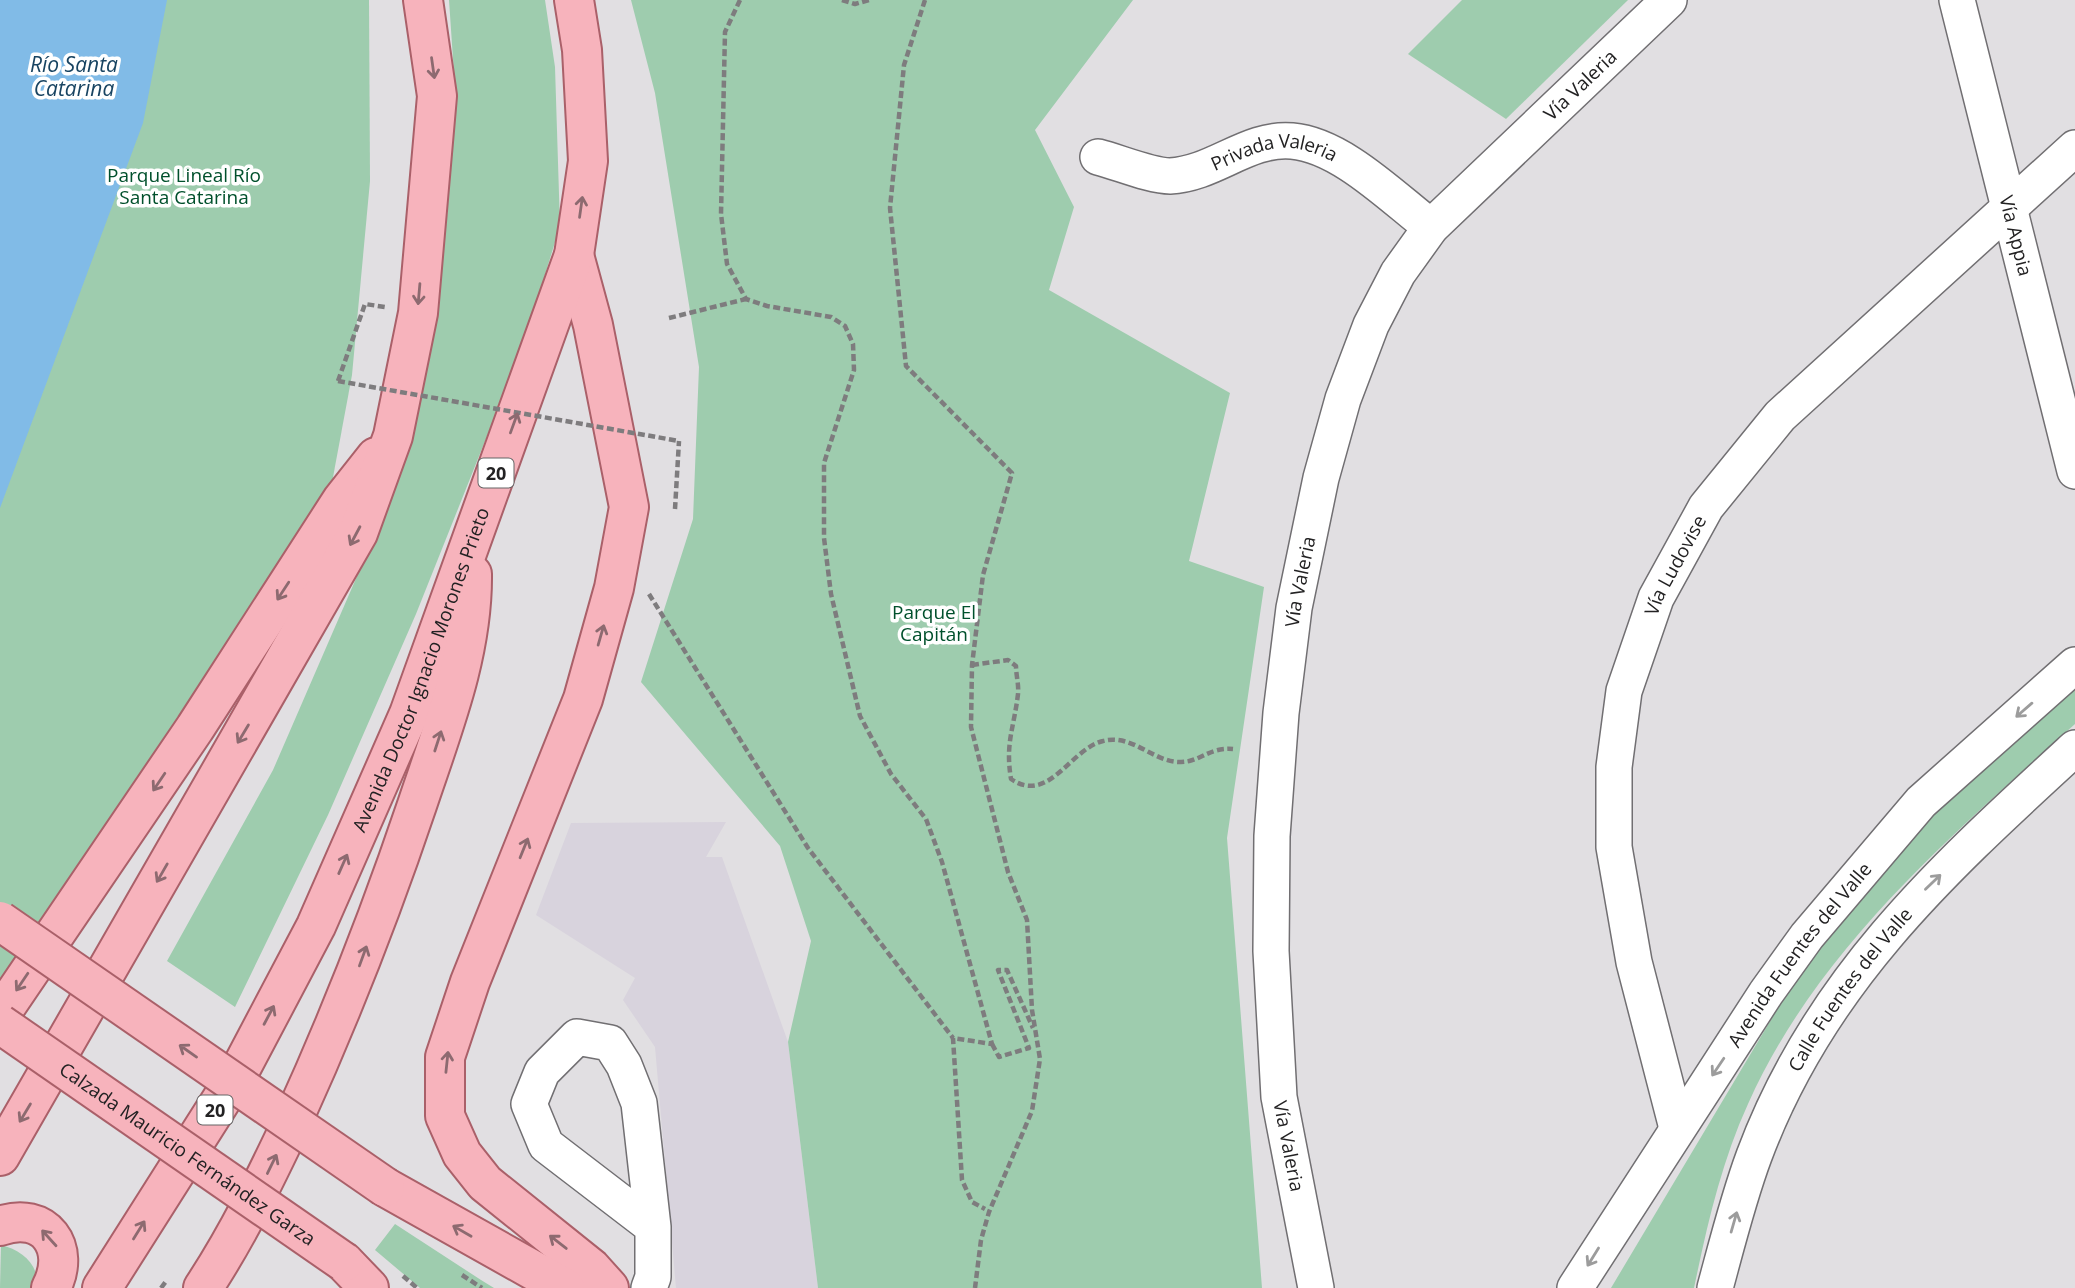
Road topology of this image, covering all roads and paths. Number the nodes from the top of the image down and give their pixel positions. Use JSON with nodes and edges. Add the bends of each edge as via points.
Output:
{"nodes":[{"id":1,"x":423,"y":0,"type":"edge"},
{"id":2,"x":574,"y":0,"type":"edge"},
{"id":3,"x":740,"y":0,"type":"edge"},
{"id":4,"x":842,"y":0,"type":"edge"},
{"id":5,"x":869,"y":0,"type":"edge"},
{"id":6,"x":925,"y":0,"type":"edge"},
{"id":7,"x":1669,"y":0,"type":"edge"},
{"id":8,"x":1957,"y":0,"type":"edge"},
{"id":9,"x":2075,"y":148,"type":"edge"},
{"id":10,"x":1098,"y":157,"type":"dead end"},
{"id":11,"x":2008,"y":205,"type":"junction"},
{"id":12,"x":1431,"y":227,"type":"junction"},
{"id":13,"x":574,"y":255,"type":"junction"},
{"id":14,"x":746,"y":299,"type":"junction"},
{"id":15,"x":365,"y":304,"type":"dead end"},
{"id":16,"x":669,"y":318,"type":"dead end"},
{"id":17,"x":393,"y":436,"type":"junction"},
{"id":18,"x":2075,"y":471,"type":"edge"},
{"id":19,"x":675,"y":509,"type":"dead end"},
{"id":20,"x":471,"y":541,"type":"junction"},
{"id":21,"x":643,"y":584,"type":"dead end"},
{"id":22,"x":972,"y":664,"type":"junction"},
{"id":23,"x":2075,"y":665,"type":"edge"},
{"id":24,"x":2075,"y":748,"type":"edge"},
{"id":25,"x":1233,"y":749,"type":"dead end"},
{"id":26,"x":0,"y":921,"type":"edge"},
{"id":27,"x":0,"y":1015,"type":"edge"},
{"id":28,"x":0,"y":1024,"type":"edge"},
{"id":29,"x":953,"y":1038,"type":"junction"},
{"id":30,"x":992,"y":1044,"type":"junction"},
{"id":31,"x":1039,"y":1070,"type":"junction"},
{"id":32,"x":1677,"y":1128,"type":"junction"},
{"id":33,"x":0,"y":1156,"type":"edge"},
{"id":34,"x":985,"y":1209,"type":"dead end"},
{"id":35,"x":0,"y":1226,"type":"edge"},
{"id":36,"x":653,"y":1227,"type":"junction"},
{"id":37,"x":357,"y":1275,"type":"edge"},
{"id":38,"x":51,"y":1288,"type":"edge"},
{"id":39,"x":102,"y":1288,"type":"edge"},
{"id":40,"x":203,"y":1288,"type":"edge"},
{"id":41,"x":565,"y":1288,"type":"edge"},
{"id":42,"x":608,"y":1288,"type":"edge"},
{"id":43,"x":649,"y":1288,"type":"edge"},
{"id":44,"x":975,"y":1288,"type":"edge"},
{"id":45,"x":1316,"y":1288,"type":"edge"},
{"id":46,"x":1575,"y":1288,"type":"edge"},
{"id":47,"x":1715,"y":1288,"type":"edge"}],
"edges":[{"from":1,"to":17,"type":"main road","one_way":true,"via":[[437,96],[418,313]]},
{"from":13,"to":2,"type":"main road","name":"Avenida Doctor Ignacio Morones Prieto","number":"20","one_way":true,"via":[[588,161],[582,51]]},
{"from":3,"to":14,"type":"path","via":[[725,33],[721,214],[727,264]]},
{"from":4,"to":5,"type":"path","via":[[855,5]]},
{"from":6,"to":22,"type":"path","via":[[904,65],[890,208],[906,366],[1012,473],[983,575]]},
{"from":7,"to":12,"type":"street","name":"Vía Valeria"},
{"from":8,"to":11,"type":"street","name":"Vía Appia"},
{"from":9,"to":11,"type":"street","name":"Vía Ludovise"},
{"from":10,"to":12,"type":"street","name":"Privada Valeria","via":[[1168,176],[1210,167],[1255,145],[1293,141],[1343,160]]},
{"from":11,"to":18,"type":"street","name":"Vía Appia"},
{"from":11,"to":32,"type":"street","name":"Vía Ludovise","via":[[1780,416],[1706,507],[1656,598],[1624,691],[1614,767],[1614,847],[1634,962]]},
{"from":12,"to":45,"type":"street","name":"Vía Valeria","via":[[1398,273],[1376,315],[1343,399],[1294,608],[1281,713],[1272,836],[1271,938],[1279,1097]]},
{"from":20,"to":13,"type":"main road","name":"Avenida Doctor Ignacio Morones Prieto","number":"20","one_way":true},
{"from":42,"to":13,"type":"main road","one_way":true,"via":[[591,1268],[485,1184],[463,1154],[445,1116],[445,1057],[470,982],[583,699],[614,588],[629,507],[593,325]]},
{"from":14,"to":16,"type":"path"},
{"from":14,"to":30,"type":"path","via":[[831,317],[845,326],[853,344],[854,370],[824,463],[824,538],[831,594],[860,716],[891,774],[926,819],[942,862]]},
{"from":15,"to":19,"type":"path","bridge":true,"via":[[338,380],[678,441]]},
{"from":17,"to":27,"type":"main road","one_way":true,"via":[[342,500]]},
{"from":17,"to":33,"type":"main road","one_way":true,"via":[[358,533]]},
{"from":39,"to":20,"type":"main road","name":"Avenida Doctor Ignacio Morones Prieto","number":"20","one_way":true,"via":[[239,1072],[316,926],[409,714]]},
{"from":40,"to":20,"type":"main road","one_way":true,"via":[[267,1174],[316,1071],[397,864],[466,649],[472,605]]},
{"from":21,"to":29,"type":"path","via":[[808,848]]},
{"from":22,"to":25,"type":"path","via":[[1008,660],[1016,666],[1018,693],[1007,742],[1011,779],[1025,786],[1039,786],[1054,778],[1079,752],[1105,740],[1132,744],[1181,762],[1217,748]]},
{"from":22,"to":31,"type":"path","via":[[971,727],[1008,873],[1027,920]]},
{"from":23,"to":32,"type":"street","name":"Avenida Fuentes del Valle","one_way":true,"via":[[1922,802],[1871,858],[1766,993]]},
{"from":47,"to":24,"type":"street","name":"Calle Fuentes del Valle","one_way":true,"via":[[1754,1155],[1783,1091],[1854,971],[1922,893]]},
{"from":41,"to":26,"type":"main road","one_way":true,"bridge":true,"via":[[385,1188]]},
{"from":28,"to":37,"type":"main road","name":"Calzada Mauricio Fernández Garza","bridge":true},
{"from":29,"to":30,"type":"path"},
{"from":29,"to":34,"type":"path","via":[[962,1180],[972,1202]]},
{"from":30,"to":31,"type":"path","via":[[999,1057],[1029,1048],[998,970],[1007,970],[1033,1027]]},
{"from":31,"to":44,"type":"path","via":[[1032,1111],[989,1212]]},
{"from":32,"to":46,"type":"street","name":"Avenida Fuentes del Valle","one_way":true},
{"from":38,"to":35,"type":"main road","one_way":true,"via":[[61,1255],[49,1234],[30,1222]]},
{"from":36,"to":36,"type":"street","via":[[639,1103],[624,1065],[610,1043],[577,1037],[542,1072],[529,1104],[546,1145]]},
{"from":36,"to":43,"type":"street"}]}
